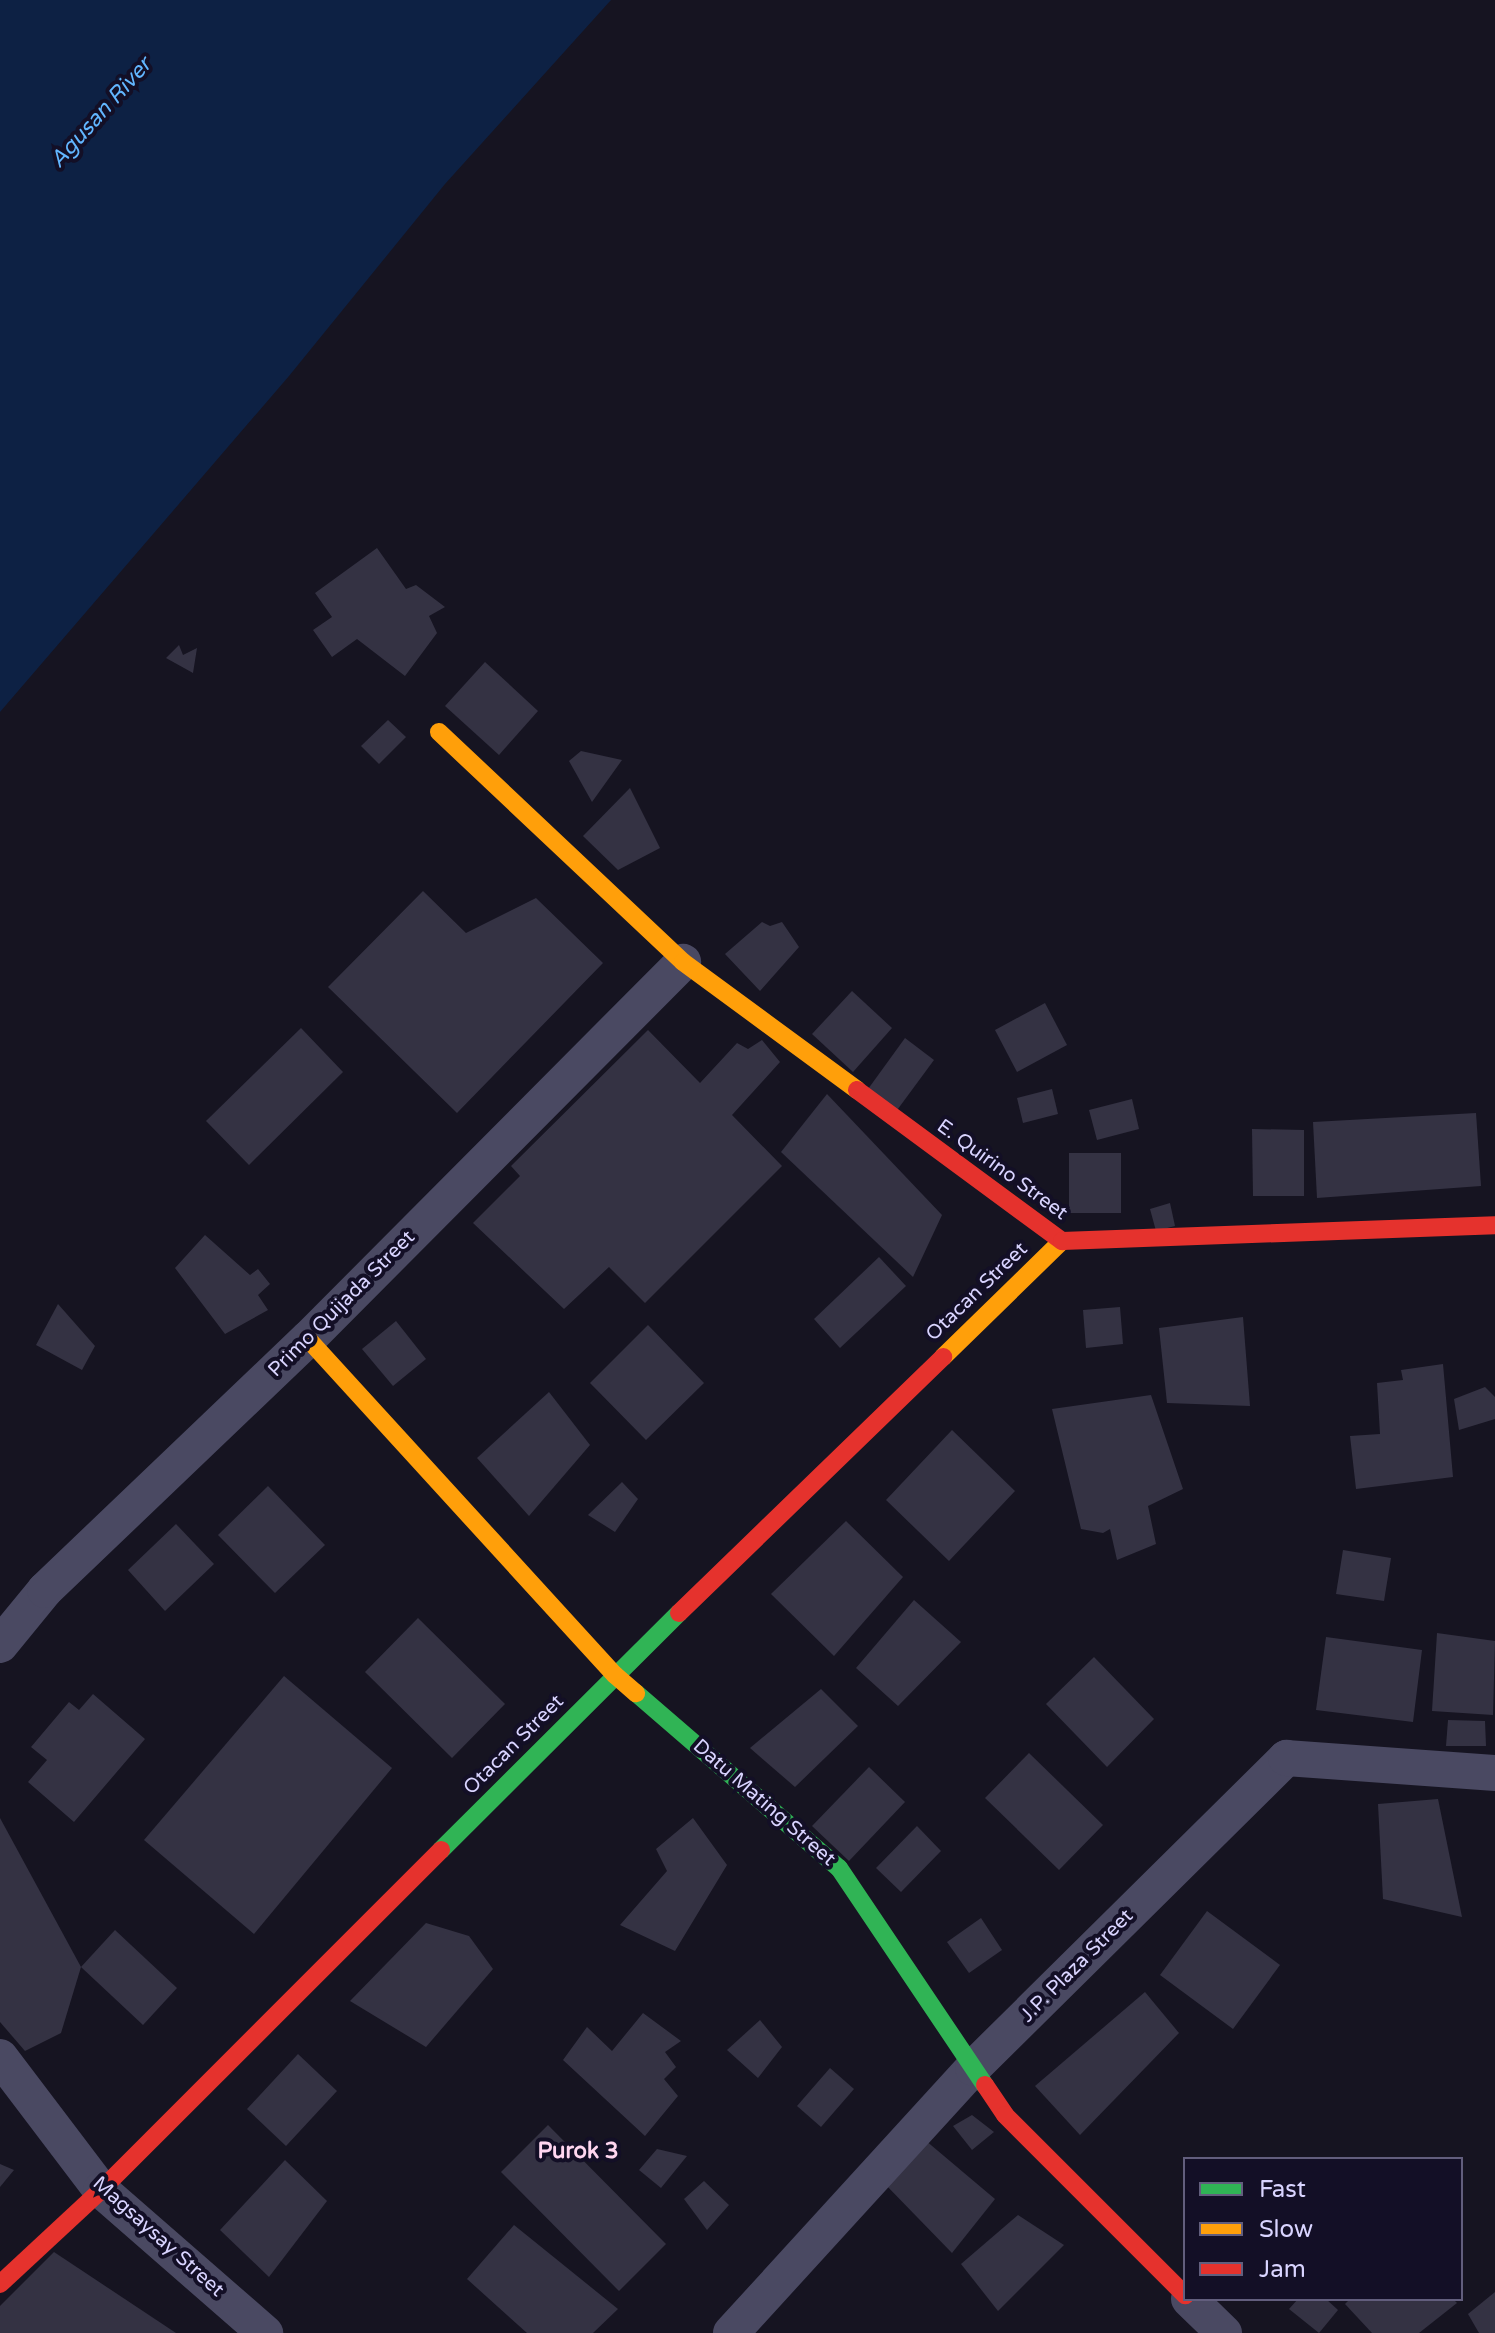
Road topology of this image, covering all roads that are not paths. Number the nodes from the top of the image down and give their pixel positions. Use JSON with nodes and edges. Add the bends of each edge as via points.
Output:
{"nodes":[{"id":1,"x":439,"y":732,"type":"dead end"},
{"id":2,"x":683,"y":962,"type":"junction"},
{"id":3,"x":1495,"y":1225,"type":"edge"},
{"id":4,"x":1062,"y":1241,"type":"junction"},
{"id":5,"x":308,"y":1339,"type":"junction"},
{"id":6,"x":0,"y":1645,"type":"edge"},
{"id":7,"x":615,"y":1675,"type":"junction"},
{"id":8,"x":1495,"y":1773,"type":"edge"},
{"id":9,"x":0,"y":2057,"type":"edge"},
{"id":10,"x":973,"y":2068,"type":"junction"},
{"id":11,"x":101,"y":2190,"type":"junction"},
{"id":12,"x":0,"y":2284,"type":"edge"},
{"id":13,"x":1183,"y":2293,"type":"edge"},
{"id":14,"x":1191,"y":2301,"type":"edge"},
{"id":15,"x":265,"y":2333,"type":"edge"},
{"id":16,"x":731,"y":2333,"type":"edge"},
{"id":17,"x":1224,"y":2333,"type":"edge"}],
"edges":[{"from":1,"to":2,"type":"street","name":"E. Quirino Street"},
{"from":2,"to":4,"type":"street","name":"E. Quirino Street"},
{"from":2,"to":5,"type":"street","name":"Primo Quijada Street"},
{"from":3,"to":4,"type":"street","name":"E. Quirino Street"},
{"from":4,"to":7,"type":"street","name":"Otacan Street"},
{"from":5,"to":6,"type":"street","name":"Primo Quijada Street","via":[[45,1590]]},
{"from":5,"to":7,"type":"street","name":"Datu Mating Street"},
{"from":7,"to":10,"type":"street","name":"Datu Mating Street","via":[[839,1868]]},
{"from":7,"to":11,"type":"street","name":"Otacan Street"},
{"from":8,"to":10,"type":"street","name":"J.P. Plaza Street","via":[[1286,1758]]},
{"from":9,"to":11,"type":"street","name":"Magsaysay Street"},
{"from":10,"to":13,"type":"street","name":"Datu Mating Street","via":[[1005,2115]]},
{"from":10,"to":16,"type":"street","name":"J.P. Plaza Street"},
{"from":11,"to":12,"type":"street","name":"Otacan Street"},
{"from":11,"to":15,"type":"street","name":"Magsaysay Street"},
{"from":14,"to":17,"type":"street","name":"Datu Mating Street"}]}
